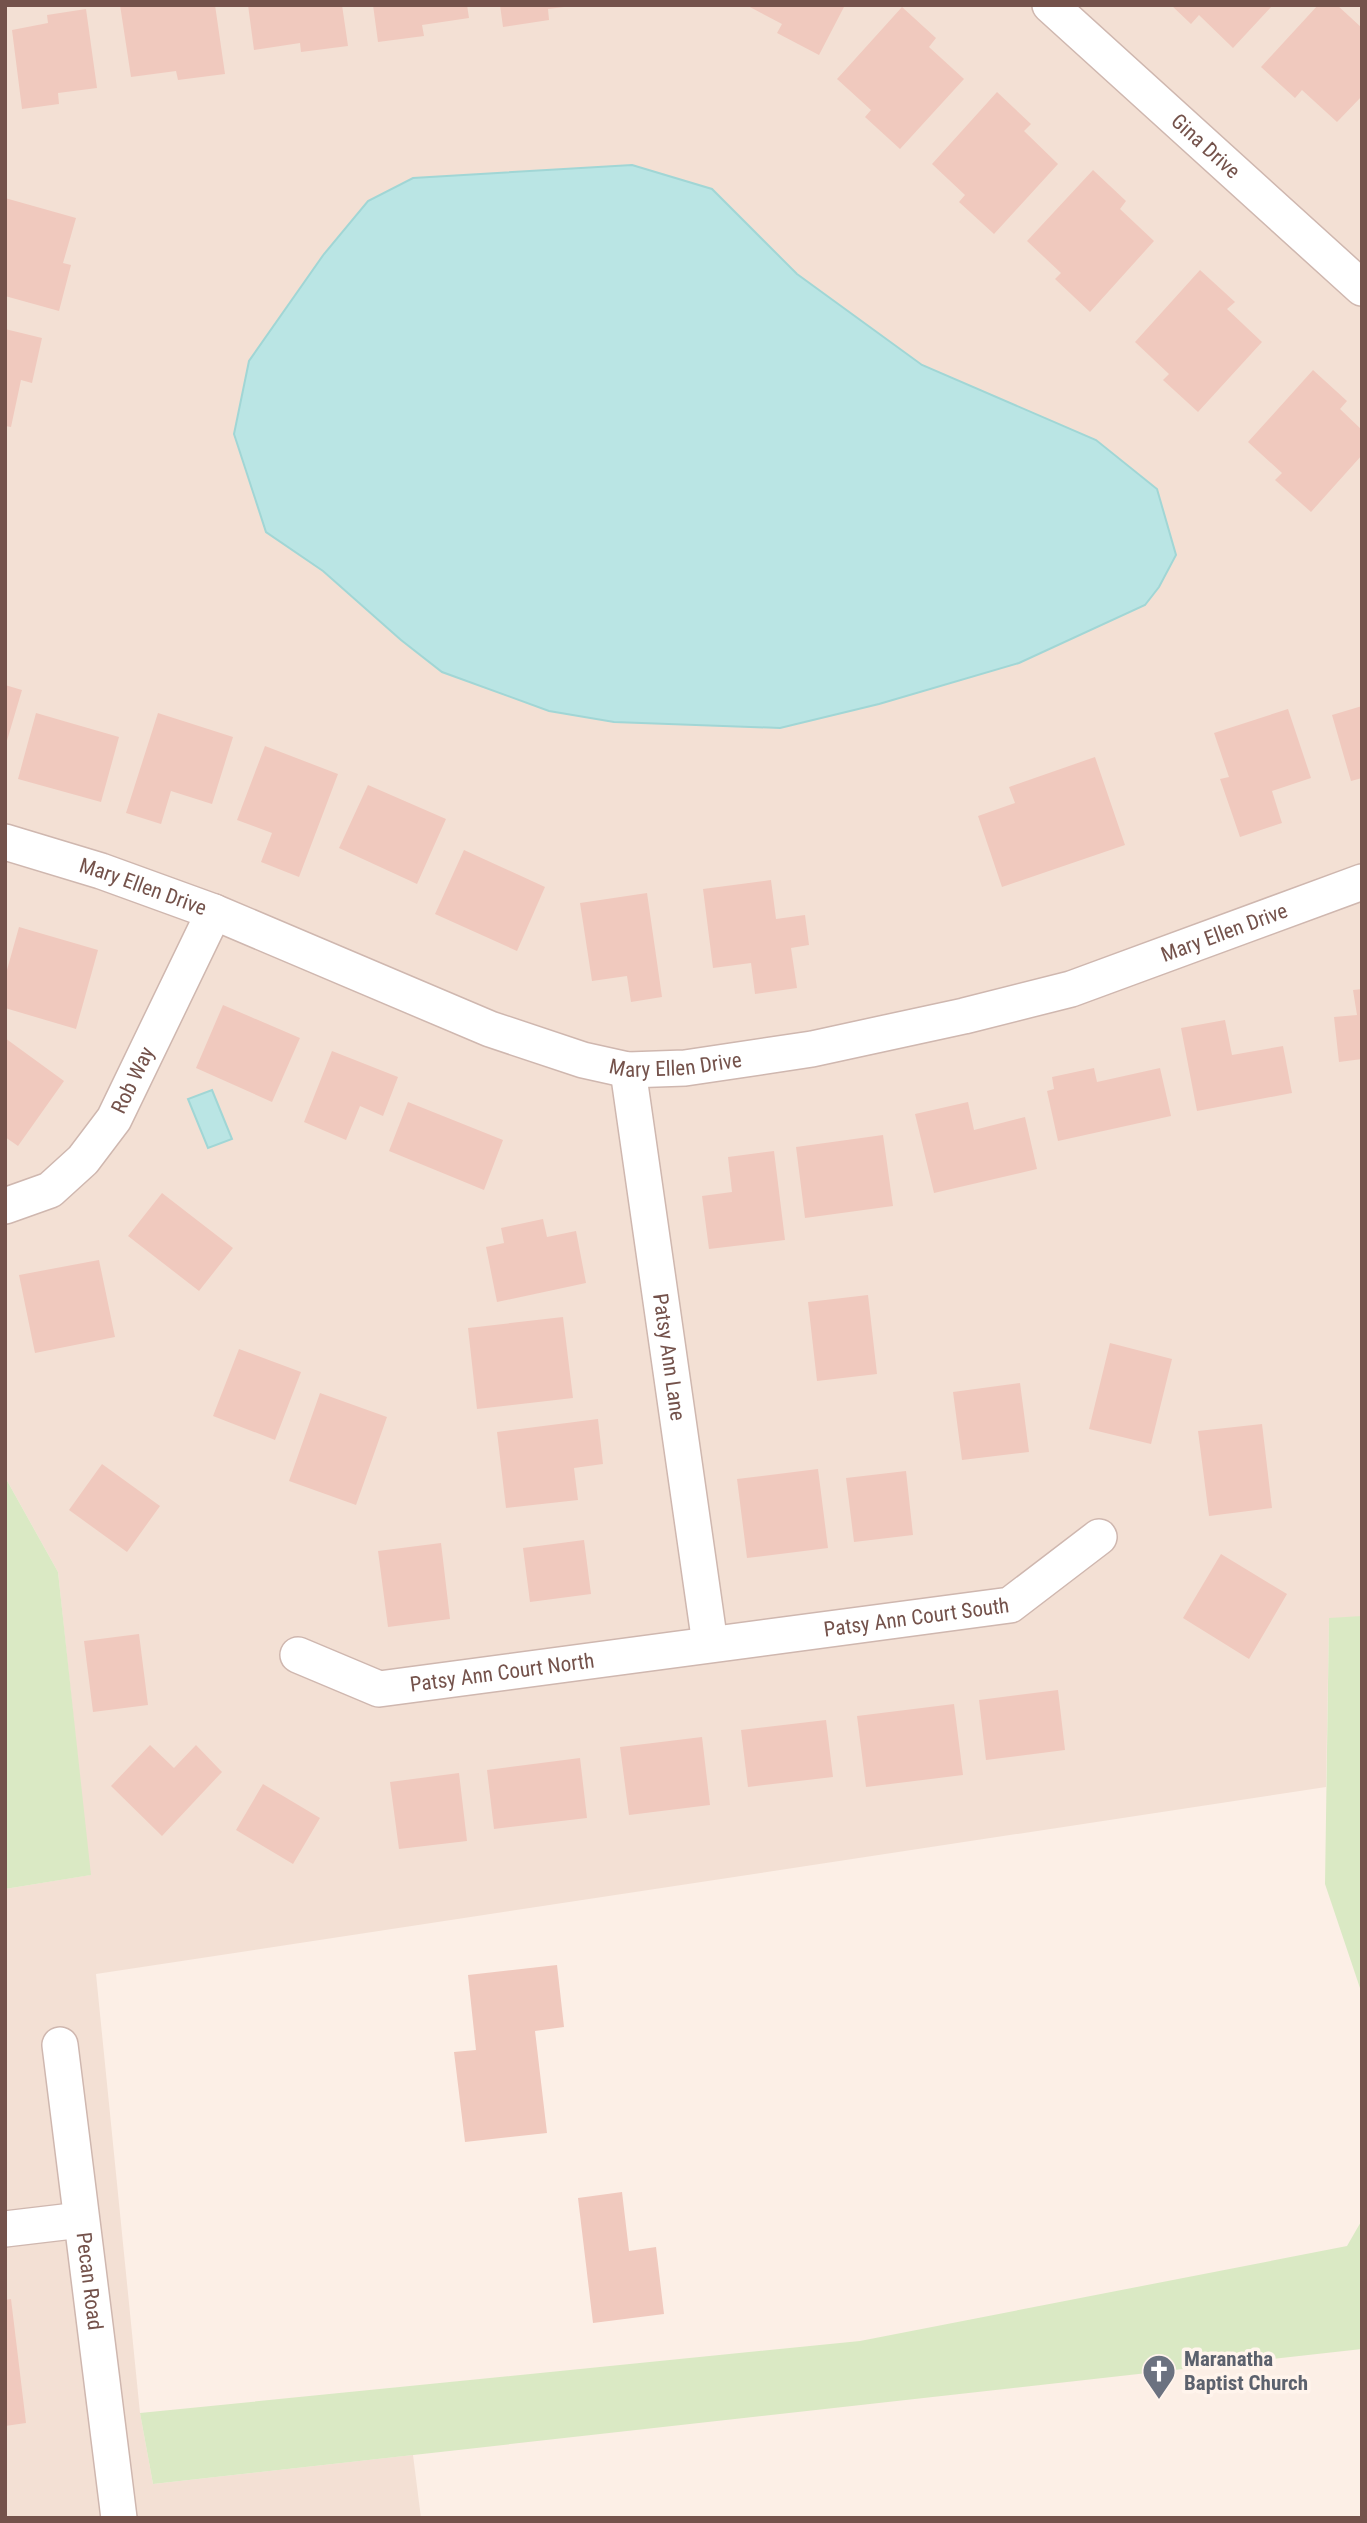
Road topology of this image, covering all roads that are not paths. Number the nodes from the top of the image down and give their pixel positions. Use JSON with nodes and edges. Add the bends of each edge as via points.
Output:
{"nodes":[{"id":1,"x":1050,"y":5,"type":"edge"},
{"id":2,"x":1362,"y":288,"type":"edge"},
{"id":3,"x":5,"y":842,"type":"edge"},
{"id":4,"x":1362,"y":883,"type":"edge"},
{"id":5,"x":214,"y":912,"type":"junction"},
{"id":6,"x":628,"y":1070,"type":"junction"},
{"id":7,"x":5,"y":1206,"type":"edge"},
{"id":8,"x":1099,"y":1537,"type":"dead end"},
{"id":9,"x":710,"y":1644,"type":"junction"},
{"id":10,"x":298,"y":1655,"type":"dead end"},
{"id":11,"x":60,"y":2045,"type":"dead end"},
{"id":12,"x":81,"y":2220,"type":"junction"},
{"id":13,"x":5,"y":2229,"type":"edge"},
{"id":14,"x":118,"y":2518,"type":"edge"}],
"edges":[{"from":1,"to":2,"type":"street","name":"Gina Drive"},
{"from":3,"to":5,"type":"street","name":"Mary Ellen Drive"},
{"from":4,"to":6,"type":"street","name":"Mary Ellen Drive","via":[[1072,989],[812,1049],[685,1068]]},
{"from":5,"to":6,"type":"street","name":"Mary Ellen Drive","via":[[490,1029]]},
{"from":5,"to":7,"type":"street","name":"Rob Way","via":[[114,1119],[83,1160],[50,1190]]},
{"from":6,"to":9,"type":"street","name":"Patsy Ann Lane"},
{"from":8,"to":9,"type":"street","name":"Patsy Ann Court South","via":[[1010,1605]]},
{"from":9,"to":10,"type":"street","name":"Patsy Ann Court North","via":[[379,1689]]},
{"from":11,"to":12,"type":"street","name":"Pecan Road"},
{"from":12,"to":13,"type":"street"},
{"from":12,"to":14,"type":"street","name":"Pecan Road"}]}
